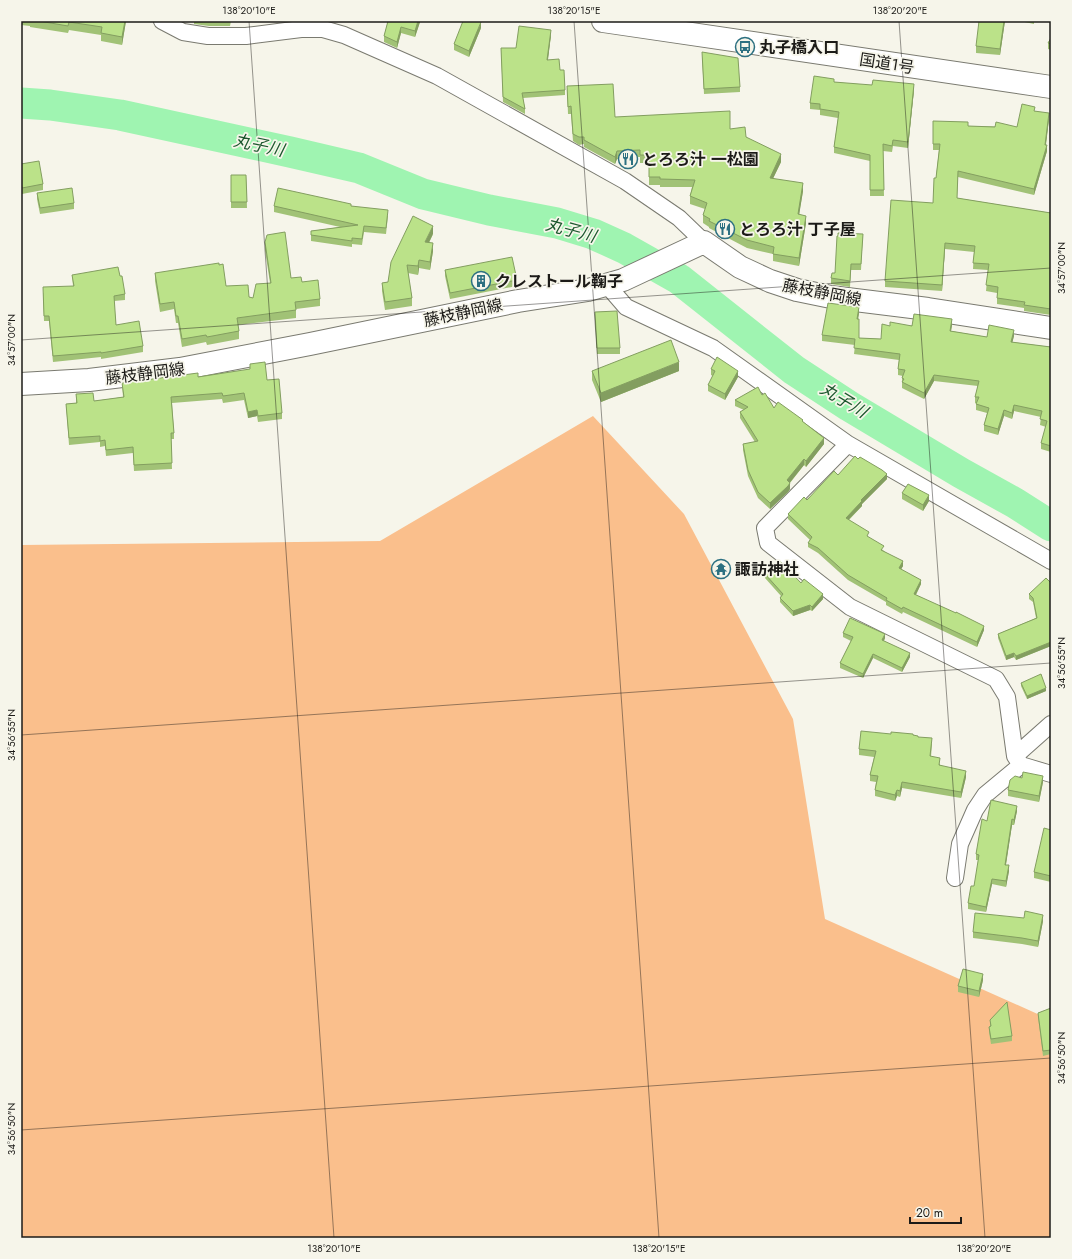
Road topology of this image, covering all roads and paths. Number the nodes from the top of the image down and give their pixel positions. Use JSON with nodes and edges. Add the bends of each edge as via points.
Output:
{"nodes":[{"id":1,"x":162,"y":21,"type":"edge"},
{"id":2,"x":603,"y":21,"type":"edge"},
{"id":3,"x":300,"y":25,"type":"edge"},
{"id":4,"x":1051,"y":87,"type":"edge"},
{"id":5,"x":704,"y":242,"type":"junction"},
{"id":6,"x":615,"y":283,"type":"junction"},
{"id":7,"x":1051,"y":328,"type":"edge"},
{"id":8,"x":21,"y":384,"type":"edge"},
{"id":9,"x":848,"y":444,"type":"junction"},
{"id":10,"x":1051,"y":561,"type":"edge"},
{"id":11,"x":1051,"y":724,"type":"edge"},
{"id":12,"x":1018,"y":761,"type":"junction"},
{"id":13,"x":1051,"y":774,"type":"edge"},
{"id":14,"x":955,"y":878,"type":"dead end"}],
"edges":[{"from":1,"to":3,"type":"street","via":[[183,32],[208,36],[246,36]]},
{"from":2,"to":4,"type":"main road","name":"国道1号"},
{"from":3,"to":5,"type":"street","via":[[344,35],[437,76],[625,181],[679,218]]},
{"from":5,"to":6,"type":"main road","name":"藤枝静岡線"},
{"from":5,"to":7,"type":"main road","name":"藤枝静岡線","via":[[740,268],[797,290],[830,297]]},
{"from":6,"to":8,"type":"main road","name":"藤枝静岡線","via":[[180,369],[89,380]]},
{"from":6,"to":9,"type":"street","via":[[626,307],[713,348]]},
{"from":9,"to":10,"type":"street"},
{"from":9,"to":12,"type":"street","via":[[765,528],[768,543],[850,607],[996,679],[1007,697]]},
{"from":11,"to":12,"type":"street"},
{"from":12,"to":13,"type":"street"},
{"from":12,"to":14,"type":"street","via":[[985,795],[975,810],[960,844]]}]}
